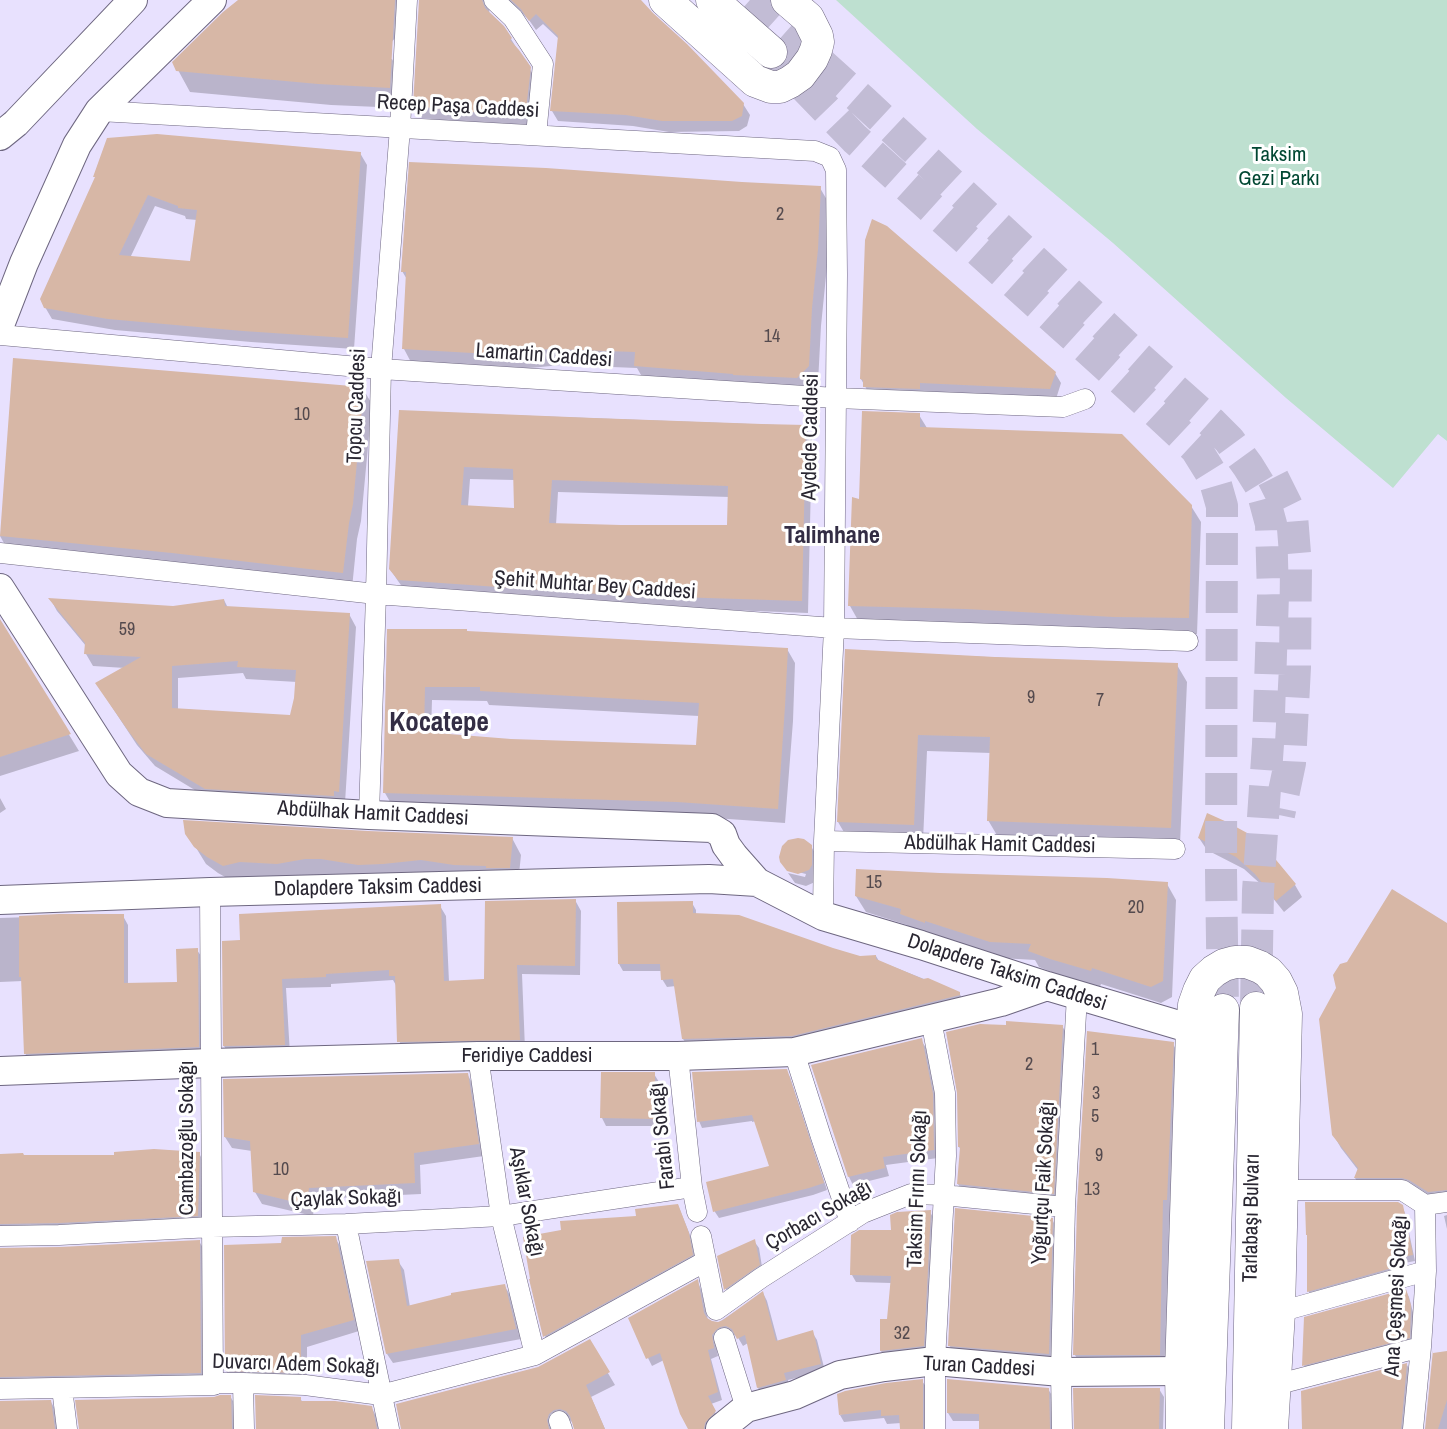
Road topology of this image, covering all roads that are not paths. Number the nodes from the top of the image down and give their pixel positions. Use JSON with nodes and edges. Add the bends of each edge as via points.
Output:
{"nodes":[{"id":1,"x":133,"y":0,"type":"edge"},
{"id":2,"x":212,"y":0,"type":"edge"},
{"id":3,"x":408,"y":0,"type":"edge"},
{"id":4,"x":494,"y":0,"type":"edge"},
{"id":5,"x":665,"y":0,"type":"edge"},
{"id":6,"x":712,"y":0,"type":"edge"},
{"id":7,"x":787,"y":0,"type":"edge"},
{"id":8,"x":771,"y":52,"type":"tunnel mouth"},
{"id":9,"x":99,"y":111,"type":"junction"},
{"id":10,"x":400,"y":128,"type":"junction"},
{"id":11,"x":536,"y":135,"type":"junction"},
{"id":12,"x":0,"y":136,"type":"edge"},
{"id":13,"x":815,"y":151,"type":"joint"},
{"id":14,"x":0,"y":325,"type":"edge"},
{"id":15,"x":0,"y":335,"type":"edge"},
{"id":16,"x":381,"y":369,"type":"junction"},
{"id":17,"x":836,"y":398,"type":"junction"},
{"id":18,"x":1085,"y":399,"type":"dead end"},
{"id":19,"x":0,"y":553,"type":"edge"},
{"id":20,"x":0,"y":588,"type":"edge"},
{"id":21,"x":376,"y":594,"type":"junction"},
{"id":22,"x":834,"y":628,"type":"junction"},
{"id":23,"x":1188,"y":641,"type":"dead end"},
{"id":24,"x":369,"y":815,"type":"junction"},
{"id":25,"x":824,"y":841,"type":"junction"},
{"id":26,"x":1175,"y":849,"type":"dead end"},
{"id":27,"x":757,"y":882,"type":"junction"},
{"id":28,"x":210,"y":892,"type":"junction"},
{"id":29,"x":0,"y":900,"type":"edge"},
{"id":30,"x":823,"y":916,"type":"junction"},
{"id":31,"x":1047,"y":986,"type":"junction"},
{"id":32,"x":1077,"y":996,"type":"junction"},
{"id":33,"x":1256,"y":1008,"type":"tunnel mouth"},
{"id":34,"x":1223,"y":1010,"type":"tunnel mouth"},
{"id":35,"x":931,"y":1020,"type":"junction"},
{"id":36,"x":1192,"y":1029,"type":"junction"},
{"id":37,"x":794,"y":1052,"type":"junction"},
{"id":38,"x":478,"y":1056,"type":"junction"},
{"id":39,"x":678,"y":1056,"type":"junction"},
{"id":40,"x":211,"y":1063,"type":"junction"},
{"id":41,"x":0,"y":1071,"type":"edge"},
{"id":42,"x":692,"y":1187,"type":"junction"},
{"id":43,"x":1281,"y":1190,"type":"junction"},
{"id":44,"x":943,"y":1195,"type":"junction"},
{"id":45,"x":1447,"y":1202,"type":"edge"},
{"id":46,"x":1425,"y":1205,"type":"junction"},
{"id":47,"x":1065,"y":1208,"type":"junction"},
{"id":48,"x":697,"y":1212,"type":"dead end"},
{"id":49,"x":501,"y":1216,"type":"junction"},
{"id":50,"x":850,"y":1222,"type":"junction"},
{"id":51,"x":346,"y":1224,"type":"junction"},
{"id":52,"x":212,"y":1227,"type":"junction"},
{"id":53,"x":0,"y":1236,"type":"edge"},
{"id":54,"x":701,"y":1236,"type":"dead end"},
{"id":55,"x":706,"y":1261,"type":"junction"},
{"id":56,"x":1426,"y":1271,"type":"junction"},
{"id":57,"x":1279,"y":1312,"type":"junction"},
{"id":58,"x":724,"y":1338,"type":"dead end"},
{"id":59,"x":1421,"y":1347,"type":"junction"},
{"id":60,"x":535,"y":1355,"type":"junction"},
{"id":61,"x":935,"y":1361,"type":"junction"},
{"id":62,"x":1181,"y":1371,"type":"junction"},
{"id":63,"x":1061,"y":1372,"type":"junction"},
{"id":64,"x":213,"y":1383,"type":"junction"},
{"id":65,"x":243,"y":1383,"type":"junction"},
{"id":66,"x":1275,"y":1385,"type":"junction"},
{"id":67,"x":62,"y":1388,"type":"junction"},
{"id":68,"x":0,"y":1389,"type":"edge"},
{"id":69,"x":381,"y":1395,"type":"junction"},
{"id":70,"x":746,"y":1408,"type":"junction"},
{"id":71,"x":68,"y":1429,"type":"edge"},
{"id":72,"x":244,"y":1429,"type":"edge"},
{"id":73,"x":389,"y":1429,"type":"edge"},
{"id":74,"x":720,"y":1429,"type":"edge"},
{"id":75,"x":934,"y":1429,"type":"edge"},
{"id":76,"x":1062,"y":1429,"type":"edge"},
{"id":77,"x":1182,"y":1429,"type":"edge"},
{"id":78,"x":1208,"y":1429,"type":"edge"},
{"id":79,"x":1248,"y":1429,"type":"edge"},
{"id":80,"x":1272,"y":1429,"type":"edge"},
{"id":81,"x":1413,"y":1429,"type":"edge"}],
"edges":[{"from":1,"to":12,"type":"street"},
{"from":2,"to":9,"type":"street"},
{"from":3,"to":10,"type":"street","name":"Topcu Caddesi"},
{"from":4,"to":11,"type":"street","via":[[513,18],[543,64]]},
{"from":5,"to":7,"type":"main road","via":[[755,81],[771,87],[780,87],[800,75],[818,42],[808,18]]},
{"from":6,"to":8,"type":"main road"},
{"from":9,"to":10,"type":"street","name":"Recep Paşa Caddesi"},
{"from":9,"to":14,"type":"street","via":[[77,145]]},
{"from":10,"to":11,"type":"street","name":"Recep Paşa Caddesi"},
{"from":10,"to":16,"type":"street","name":"Topcu Caddesi"},
{"from":11,"to":13,"type":"street","name":"Recep Paşa Caddesi"},
{"from":13,"to":17,"type":"street","name":"Aydede Caddesi","via":[[830,157],[836,170]]},
{"from":15,"to":16,"type":"street","name":"Lamartin Caddesi"},
{"from":16,"to":17,"type":"street","name":"Lamartin Caddesi"},
{"from":16,"to":21,"type":"street","name":"Topcu Caddesi"},
{"from":17,"to":18,"type":"street","name":"Lamartin Caddesi","via":[[1063,407]]},
{"from":17,"to":22,"type":"street","name":"Aydede Caddesi"},
{"from":19,"to":21,"type":"street","name":"Şehit Muhtar Bey Caddesi"},
{"from":20,"to":24,"type":"street","name":"Abdülhak Hamit Caddesi","via":[[119,774],[139,792],[167,802]]},
{"from":21,"to":22,"type":"street","name":"Şehit Muhtar Bey Caddesi"},
{"from":21,"to":24,"type":"street","name":"Topcu Caddesi"},
{"from":22,"to":23,"type":"street","name":"Şehit Muhtar Bey Caddesi"},
{"from":22,"to":25,"type":"street","name":"Aydede Caddesi"},
{"from":24,"to":27,"type":"street","name":"Abdülhak Hamit Caddesi","via":[[712,828],[722,834],[734,856]]},
{"from":25,"to":26,"type":"street","name":"Abdülhak Hamit Caddesi"},
{"from":25,"to":30,"type":"street","name":"Aydede Caddesi"},
{"from":27,"to":28,"type":"street","name":"Dolapdere Taksim Caddesi","via":[[709,879]]},
{"from":27,"to":30,"type":"street","name":"Abdülhak Hamit Caddesi"},
{"from":28,"to":29,"type":"street","name":"Dolapdere Taksim Caddesi"},
{"from":28,"to":40,"type":"street","name":"Cambazoğlu Sokağı"},
{"from":30,"to":31,"type":"street","name":"Dolapdere Taksim Caddesi"},
{"from":31,"to":32,"type":"street","name":"Dolapdere Taksim Caddesi"},
{"from":31,"to":35,"type":"street","name":"Feridiye Caddesi"},
{"from":32,"to":36,"type":"street","name":"Dolapdere Taksim Caddesi"},
{"from":32,"to":47,"type":"street","name":"Yoğurtçu Faik Sokağı"},
{"from":33,"to":79,"type":"main road","name":"Tarlabaşı Bulvarı"},
{"from":34,"to":78,"type":"main road","name":"Tarlabaşı Bulvarı"},
{"from":35,"to":37,"type":"street","name":"Feridiye Caddesi"},
{"from":35,"to":44,"type":"street","name":"Taksim Fırını Sokağı","via":[[945,1093]]},
{"from":36,"to":43,"type":"main road","via":[[1199,991],[1214,971],[1224,965],[1247,962],[1269,972],[1276,981],[1286,1014]]},
{"from":36,"to":62,"type":"main road"},
{"from":37,"to":39,"type":"street","name":"Feridiye Caddesi"},
{"from":37,"to":50,"type":"street"},
{"from":38,"to":39,"type":"street","name":"Feridiye Caddesi"},
{"from":38,"to":40,"type":"street","name":"Feridiye Caddesi"},
{"from":38,"to":49,"type":"street","name":"Aşıklar Sokağı"},
{"from":39,"to":42,"type":"street","name":"Farabi Sokağı"},
{"from":40,"to":41,"type":"street","name":"Feridiye Caddesi"},
{"from":40,"to":52,"type":"street","name":"Cambazoğlu Sokağı"},
{"from":42,"to":48,"type":"street","name":"Farabi Sokağı"},
{"from":42,"to":49,"type":"street","name":"Çaylak Sokağı"},
{"from":43,"to":46,"type":"street","name":"Ana Çeşmesi Sokağı","via":[[1402,1191]]},
{"from":43,"to":57,"type":"main road"},
{"from":44,"to":47,"type":"street","name":"Çorbacı Sokağı"},
{"from":44,"to":50,"type":"street","name":"Çorbacı Sokağı","via":[[911,1194]]},
{"from":44,"to":61,"type":"street","name":"Taksim Fırını Sokağı"},
{"from":45,"to":46,"type":"street"},
{"from":46,"to":56,"type":"street","name":"Ana Çeşmesi Sokağı"},
{"from":47,"to":63,"type":"street","name":"Yoğurtçu Faik Sokağı"},
{"from":49,"to":51,"type":"street","name":"Çaylak Sokağı"},
{"from":49,"to":60,"type":"street","name":"Aşıklar Sokağı"},
{"from":50,"to":55,"type":"street","name":"Çorbacı Sokağı","via":[[716,1310]]},
{"from":51,"to":52,"type":"street","name":"Çaylak Sokağı"},
{"from":51,"to":69,"type":"street"},
{"from":52,"to":53,"type":"street","name":"Çaylak Sokağı"},
{"from":52,"to":64,"type":"street","name":"Cambazoğlu Sokağı"},
{"from":54,"to":55,"type":"street"},
{"from":55,"to":60,"type":"street","name":"Duvarcı Adem Sokağı"},
{"from":56,"to":57,"type":"street"},
{"from":56,"to":59,"type":"street","name":"Ana Çeşmesi Sokağı"},
{"from":57,"to":66,"type":"main road"},
{"from":58,"to":70,"type":"street"},
{"from":59,"to":66,"type":"street"},
{"from":59,"to":81,"type":"street","name":"Ana Çeşmesi Sokağı"},
{"from":60,"to":69,"type":"street","name":"Duvarcı Adem Sokağı"},
{"from":61,"to":63,"type":"street","name":"Turan Caddesi"},
{"from":61,"to":70,"type":"street","name":"Turan Caddesi","via":[[840,1375],[795,1395]]},
{"from":61,"to":75,"type":"street","name":"Taksim Fırını Sokağı"},
{"from":62,"to":63,"type":"street","name":"Turan Caddesi"},
{"from":62,"to":77,"type":"main road"},
{"from":63,"to":76,"type":"street","name":"Yoğurtçu Faik Sokağı"},
{"from":64,"to":65,"type":"street","name":"Duvarcı Adem Sokağı"},
{"from":64,"to":67,"type":"street","name":"Duvarcı Adem Sokağı"},
{"from":65,"to":69,"type":"street","name":"Duvarcı Adem Sokağı","via":[[305,1385]]},
{"from":65,"to":72,"type":"street"},
{"from":66,"to":80,"type":"main road"},
{"from":67,"to":68,"type":"street","name":"Duvarcı Adem Sokağı"},
{"from":67,"to":71,"type":"street"},
{"from":69,"to":73,"type":"street"},
{"from":70,"to":74,"type":"street","name":"Turan Caddesi"}]}
